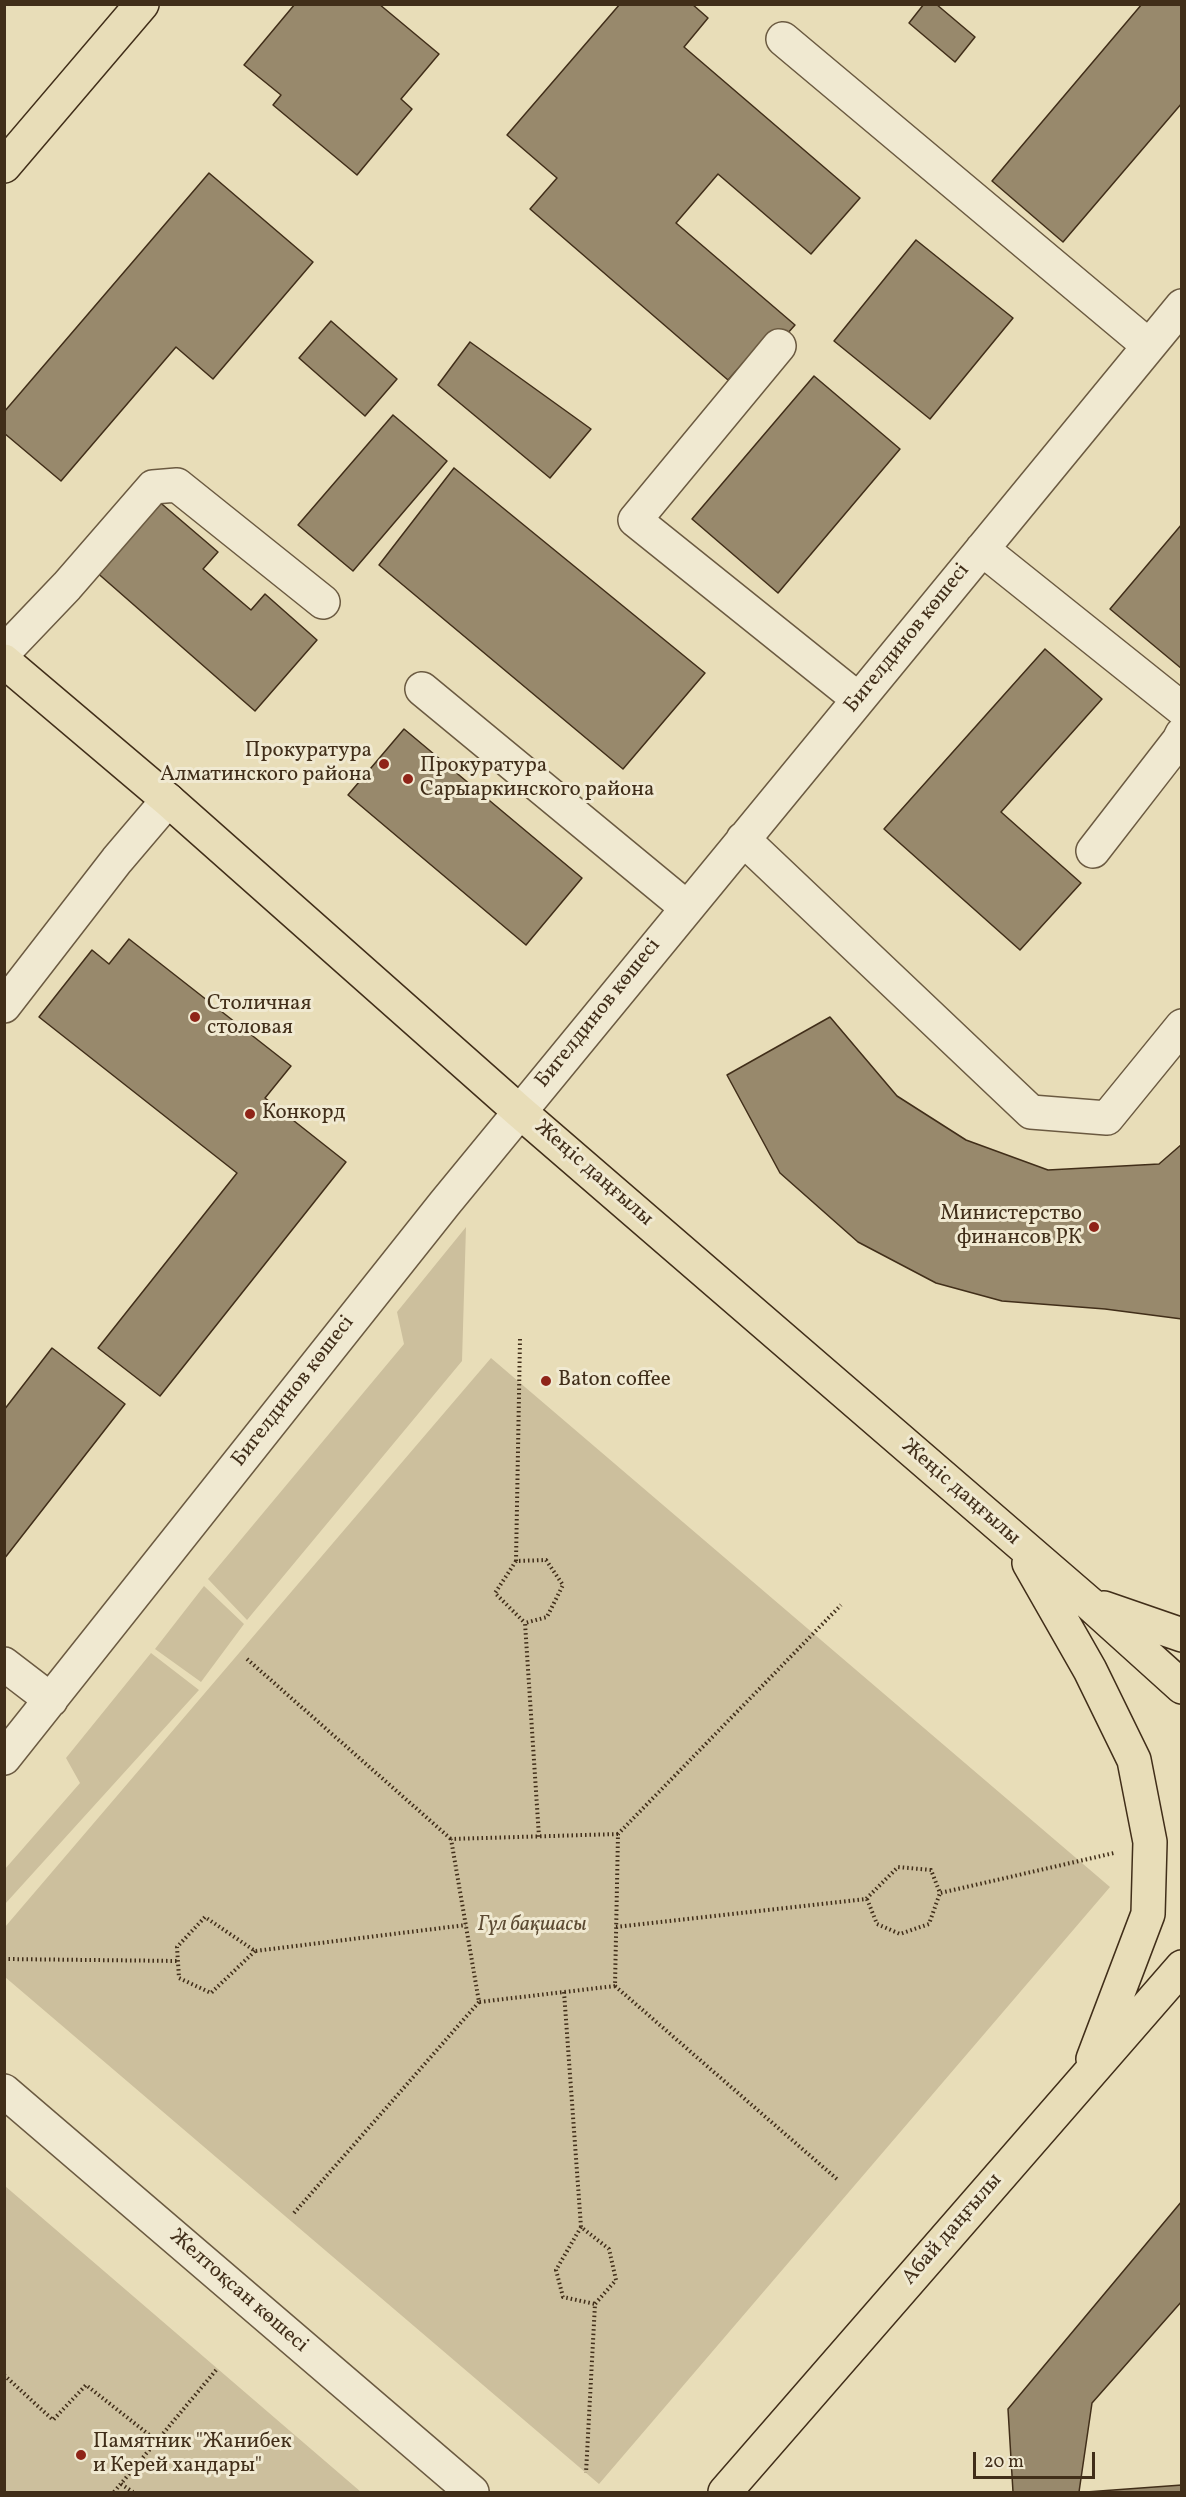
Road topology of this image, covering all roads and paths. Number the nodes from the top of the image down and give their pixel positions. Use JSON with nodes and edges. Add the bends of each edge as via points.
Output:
{"nodes":[{"id":1,"x":142,"y":4,"type":"edge"},
{"id":2,"x":783,"y":39,"type":"dead end"},
{"id":3,"x":4,"y":166,"type":"edge"},
{"id":4,"x":1182,"y":306,"type":"edge"},
{"id":5,"x":779,"y":346,"type":"dead end"},
{"id":6,"x":1149,"y":346,"type":"junction"},
{"id":7,"x":982,"y":549,"type":"junction"},
{"id":8,"x":323,"y":602,"type":"dead end"},
{"id":9,"x":4,"y":652,"type":"edge"},
{"id":10,"x":4,"y":662,"type":"edge"},
{"id":11,"x":422,"y":689,"type":"dead end"},
{"id":12,"x":858,"y":699,"type":"junction"},
{"id":13,"x":1182,"y":709,"type":"edge"},
{"id":14,"x":1182,"y":734,"type":"edge"},
{"id":15,"x":168,"y":800,"type":"junction"},
{"id":16,"x":744,"y":839,"type":"junction"},
{"id":17,"x":1092,"y":851,"type":"dead end"},
{"id":18,"x":687,"y":907,"type":"junction"},
{"id":19,"x":4,"y":1006,"type":"edge"},
{"id":20,"x":1182,"y":1026,"type":"edge"},
{"id":21,"x":519,"y":1111,"type":"junction"},
{"id":22,"x":520,"y":1339,"type":"dead end"},
{"id":23,"x":1018,"y":1543,"type":"junction"},
{"id":24,"x":516,"y":1561,"type":"junction"},
{"id":25,"x":1090,"y":1604,"type":"junction"},
{"id":26,"x":841,"y":1605,"type":"dead end"},
{"id":27,"x":525,"y":1623,"type":"junction"},
{"id":28,"x":1182,"y":1635,"type":"edge"},
{"id":29,"x":248,"y":1659,"type":"dead end"},
{"id":30,"x":4,"y":1664,"type":"edge"},
{"id":31,"x":1182,"y":1687,"type":"edge"},
{"id":32,"x":51,"y":1700,"type":"junction"},
{"id":33,"x":4,"y":1758,"type":"edge"},
{"id":34,"x":618,"y":1834,"type":"junction"},
{"id":35,"x":538,"y":1837,"type":"junction"},
{"id":36,"x":451,"y":1839,"type":"junction"},
{"id":37,"x":1120,"y":1852,"type":"dead end"},
{"id":38,"x":940,"y":1893,"type":"junction"},
{"id":39,"x":867,"y":1899,"type":"junction"},
{"id":40,"x":466,"y":1925,"type":"junction"},
{"id":41,"x":616,"y":1927,"type":"junction"},
{"id":42,"x":255,"y":1950,"type":"junction"},
{"id":43,"x":4,"y":1959,"type":"edge"},
{"id":44,"x":178,"y":1961,"type":"junction"},
{"id":45,"x":1182,"y":1967,"type":"edge"},
{"id":46,"x":615,"y":1986,"type":"junction"},
{"id":47,"x":564,"y":1992,"type":"junction"},
{"id":48,"x":479,"y":2002,"type":"junction"},
{"id":49,"x":1085,"y":2079,"type":"junction"},
{"id":50,"x":4,"y":2091,"type":"edge"},
{"id":51,"x":838,"y":2180,"type":"dead end"},
{"id":52,"x":294,"y":2213,"type":"dead end"},
{"id":53,"x":581,"y":2227,"type":"junction"},
{"id":54,"x":596,"y":2304,"type":"junction"},
{"id":55,"x":217,"y":2369,"type":"dead end"},
{"id":56,"x":4,"y":2375,"type":"edge"},
{"id":57,"x":157,"y":2441,"type":"junction"},
{"id":58,"x":586,"y":2473,"type":"dead end"},
{"id":59,"x":121,"y":2484,"type":"junction"},
{"id":60,"x":114,"y":2493,"type":"edge"},
{"id":61,"x":133,"y":2493,"type":"edge"},
{"id":62,"x":472,"y":2493,"type":"edge"},
{"id":63,"x":725,"y":2493,"type":"edge"}],
"edges":[{"from":1,"to":3,"type":"main road"},
{"from":2,"to":6,"type":"street"},
{"from":4,"to":6,"type":"street","name":"Бигелдинов көшесі"},
{"from":5,"to":12,"type":"street","via":[[635,520]]},
{"from":6,"to":7,"type":"street","name":"Бигелдинов көшесі"},
{"from":7,"to":12,"type":"street","name":"Бигелдинов көшесі"},
{"from":7,"to":13,"type":"street"},
{"from":8,"to":9,"type":"street","via":[[177,485],[153,487]]},
{"from":10,"to":15,"type":"main road","name":"Жеңіс даңғылы"},
{"from":11,"to":18,"type":"street"},
{"from":12,"to":16,"type":"street","name":"Бигелдинов көшесі"},
{"from":14,"to":17,"type":"street"},
{"from":15,"to":19,"type":"street"},
{"from":15,"to":21,"type":"main road","name":"Жеңіс даңғылы"},
{"from":16,"to":18,"type":"street","name":"Бигелдинов көшесі"},
{"from":16,"to":20,"type":"street","via":[[1031,1112],[1107,1118]]},
{"from":18,"to":21,"type":"street","name":"Бигелдинов көшесі"},
{"from":21,"to":23,"type":"main road","name":"Жеңіс даңғылы"},
{"from":21,"to":32,"type":"street","name":"Бигелдинов көшесі"},
{"from":22,"to":24,"type":"path"},
{"from":23,"to":25,"type":"main road","name":"Жеңіс даңғылы"},
{"from":23,"to":49,"type":"main road","via":[[1090,1670],[1134,1760],[1150,1842],[1148,1914]]},
{"from":24,"to":27,"type":"path","via":[[495,1593]]},
{"from":24,"to":27,"type":"path","via":[[546,1560],[563,1586],[547,1617]]},
{"from":25,"to":28,"type":"main road"},
{"from":25,"to":31,"type":"main road","name":"Жеңіс даңғылы"},
{"from":26,"to":34,"type":"path"},
{"from":27,"to":35,"type":"path"},
{"from":29,"to":36,"type":"path"},
{"from":30,"to":32,"type":"street"},
{"from":32,"to":33,"type":"street","name":"Бигелдинов көшесі"},
{"from":34,"to":35,"type":"path"},
{"from":34,"to":41,"type":"path"},
{"from":35,"to":36,"type":"path"},
{"from":36,"to":40,"type":"path"},
{"from":37,"to":38,"type":"path"},
{"from":38,"to":39,"type":"path","via":[[931,1870],[898,1867]]},
{"from":38,"to":39,"type":"path","via":[[929,1924],[900,1934],[877,1924]]},
{"from":39,"to":41,"type":"path"},
{"from":40,"to":42,"type":"path"},
{"from":40,"to":48,"type":"path"},
{"from":41,"to":46,"type":"path"},
{"from":42,"to":44,"type":"path","via":[[211,1993],[179,1978]]},
{"from":42,"to":44,"type":"path","via":[[205,1917],[177,1947]]},
{"from":43,"to":44,"type":"path"},
{"from":45,"to":49,"type":"main road","name":"Абай даңғылы"},
{"from":46,"to":47,"type":"path"},
{"from":46,"to":51,"type":"path"},
{"from":47,"to":48,"type":"path"},
{"from":47,"to":53,"type":"path"},
{"from":48,"to":52,"type":"path"},
{"from":49,"to":63,"type":"main road","name":"Абай даңғылы"},
{"from":50,"to":62,"type":"street","name":"Желтоқсан көшесі"},
{"from":53,"to":54,"type":"path","via":[[609,2249],[616,2280]]},
{"from":53,"to":54,"type":"path","via":[[556,2270],[563,2297]]},
{"from":54,"to":58,"type":"path"},
{"from":55,"to":57,"type":"path"},
{"from":56,"to":57,"type":"path","via":[[52,2420],[86,2385]]},
{"from":57,"to":59,"type":"path"},
{"from":59,"to":60,"type":"path"},
{"from":59,"to":61,"type":"path"}]}
